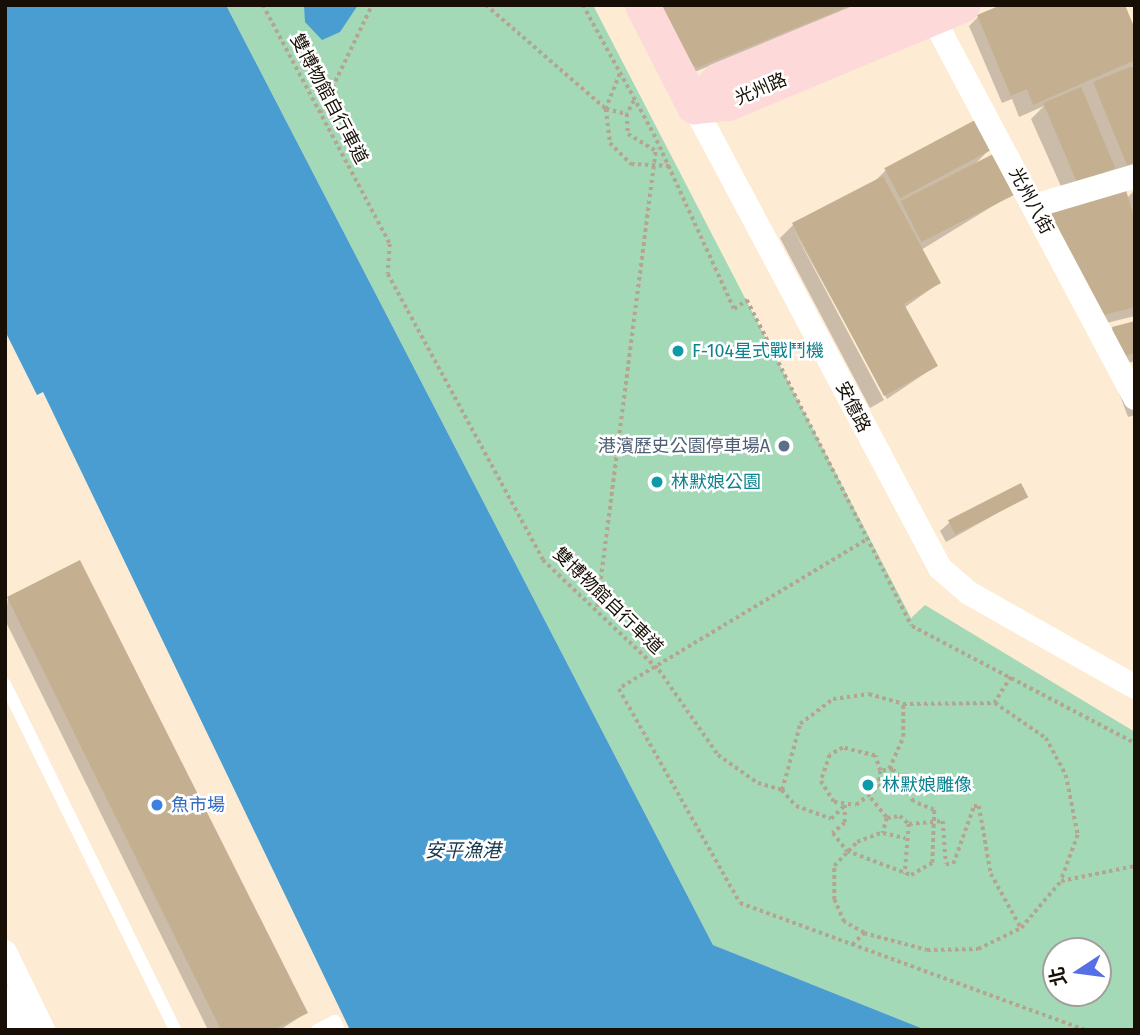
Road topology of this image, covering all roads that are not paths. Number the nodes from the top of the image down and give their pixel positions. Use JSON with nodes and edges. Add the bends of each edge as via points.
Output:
{"nodes":[{"id":1,"x":642,"y":5,"type":"edge"},
{"id":2,"x":899,"y":5,"type":"edge"},
{"id":3,"x":941,"y":9,"type":"edge"},
{"id":4,"x":694,"y":106,"type":"junction"},
{"id":5,"x":1135,"y":176,"type":"edge"},
{"id":6,"x":1034,"y":206,"type":"junction"},
{"id":7,"x":1135,"y":398,"type":"edge"},
{"id":8,"x":5,"y":684,"type":"edge"},
{"id":9,"x":1135,"y":687,"type":"edge"},
{"id":10,"x":5,"y":952,"type":"edge"},
{"id":11,"x":5,"y":999,"type":"edge"},
{"id":12,"x":20,"y":1030,"type":"edge"},
{"id":13,"x":43,"y":1030,"type":"edge"},
{"id":14,"x":176,"y":1030,"type":"edge"},
{"id":15,"x":317,"y":1030,"type":"edge"},
{"id":16,"x":339,"y":1030,"type":"edge"}],
"edges":[{"from":1,"to":4,"type":"street","name":"安億路"},
{"from":2,"to":4,"type":"street","name":"光州路","via":[[718,79]]},
{"from":3,"to":4,"type":"street","name":"光州路","via":[[728,103]]},
{"from":3,"to":6,"type":"street","name":"光州八街"},
{"from":4,"to":9,"type":"street","name":"安億路","via":[[940,568],[969,593]]},
{"from":5,"to":6,"type":"street"},
{"from":6,"to":7,"type":"street","name":"光州八街"},
{"from":8,"to":14,"type":"lane"},
{"from":10,"to":13,"type":"street"},
{"from":11,"to":12,"type":"street"},
{"from":15,"to":16,"type":"lane","via":[[335,1021]]}]}
